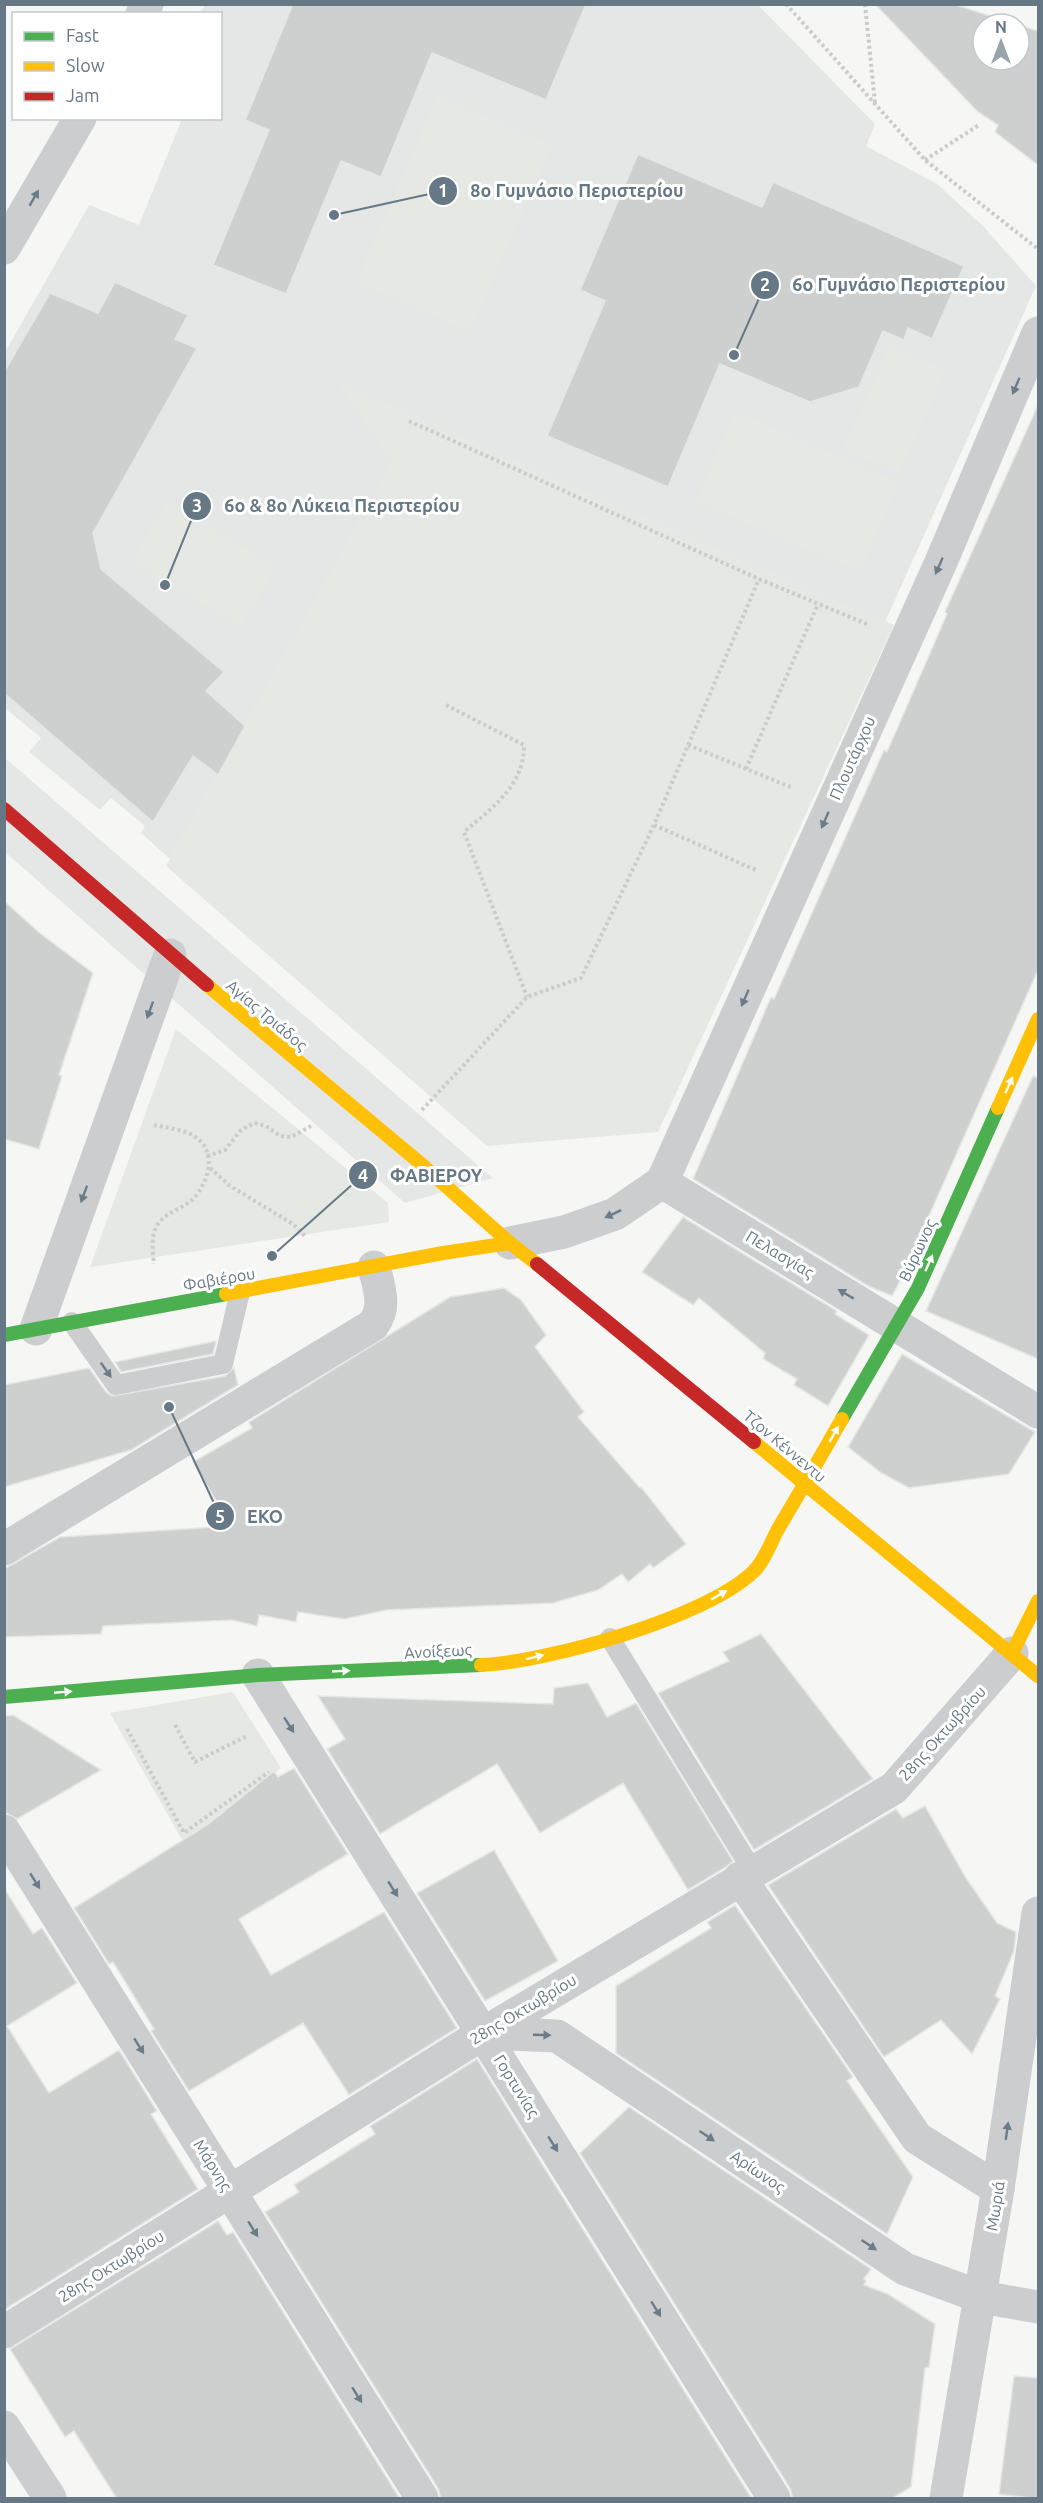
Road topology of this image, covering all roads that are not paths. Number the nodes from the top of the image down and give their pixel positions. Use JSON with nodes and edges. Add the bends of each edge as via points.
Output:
{"nodes":[{"id":1,"x":79,"y":120,"type":"edge"},
{"id":2,"x":4,"y":248,"type":"edge"},
{"id":3,"x":1038,"y":333,"type":"edge"},
{"id":4,"x":4,"y":809,"type":"edge"},
{"id":5,"x":170,"y":955,"type":"junction"},
{"id":6,"x":1038,"y":1019,"type":"edge"},
{"id":7,"x":662,"y":1182,"type":"junction"},
{"id":8,"x":510,"y":1243,"type":"junction"},
{"id":9,"x":374,"y":1267,"type":"junction"},
{"id":10,"x":240,"y":1292,"type":"junction"},
{"id":11,"x":72,"y":1322,"type":"junction"},
{"id":12,"x":896,"y":1324,"type":"junction"},
{"id":13,"x":36,"y":1329,"type":"junction"},
{"id":14,"x":4,"y":1335,"type":"edge"},
{"id":15,"x":1038,"y":1412,"type":"edge"},
{"id":16,"x":805,"y":1485,"type":"junction"},
{"id":17,"x":4,"y":1549,"type":"edge"},
{"id":18,"x":1038,"y":1601,"type":"edge"},
{"id":19,"x":610,"y":1638,"type":"junction"},
{"id":20,"x":1012,"y":1653,"type":"junction"},
{"id":21,"x":258,"y":1675,"type":"junction"},
{"id":22,"x":1038,"y":1676,"type":"edge"},
{"id":23,"x":4,"y":1697,"type":"edge"},
{"id":24,"x":4,"y":1831,"type":"edge"},
{"id":25,"x":746,"y":1874,"type":"junction"},
{"id":26,"x":1038,"y":1913,"type":"edge"},
{"id":27,"x":484,"y":2033,"type":"junction"},
{"id":28,"x":998,"y":2189,"type":"junction"},
{"id":29,"x":230,"y":2193,"type":"junction"},
{"id":30,"x":981,"y":2297,"type":"junction"},
{"id":31,"x":1038,"y":2307,"type":"edge"},
{"id":32,"x":4,"y":2332,"type":"edge"},
{"id":33,"x":4,"y":2427,"type":"edge"},
{"id":34,"x":50,"y":2499,"type":"edge"},
{"id":35,"x":422,"y":2499,"type":"edge"},
{"id":36,"x":774,"y":2499,"type":"edge"},
{"id":37,"x":946,"y":2499,"type":"edge"}],
"edges":[{"from":2,"to":1,"type":"street","one_way":true},
{"from":3,"to":7,"type":"street","name":"Πλουτάρχου","one_way":true,"via":[[905,641]]},
{"from":4,"to":5,"type":"street","name":"Αγίας Τριάδος"},
{"from":5,"to":8,"type":"street","name":"Αγίας Τριάδος"},
{"from":5,"to":13,"type":"street","one_way":true},
{"from":12,"to":6,"type":"street","name":"Βύρωνος","one_way":true,"via":[[918,1288]]},
{"from":7,"to":8,"type":"street","one_way":true,"via":[[615,1214],[564,1232]]},
{"from":12,"to":7,"type":"street","name":"Πελασγίας","one_way":true},
{"from":8,"to":9,"type":"street","name":"Φαβιέρου"},
{"from":8,"to":16,"type":"street","name":"Τζον Κέννεντυ"},
{"from":9,"to":10,"type":"street","name":"Φαβιέρου"},
{"from":9,"to":17,"type":"street","via":[[381,1315],[373,1325]]},
{"from":10,"to":11,"type":"street","name":"Φαβιέρου"},
{"from":11,"to":10,"type":"lane","one_way":true,"via":[[116,1385],[223,1364]]},
{"from":11,"to":13,"type":"street","name":"Φαβιέρου"},
{"from":12,"to":15,"type":"street","name":"Πελασγίας"},
{"from":16,"to":12,"type":"street","name":"Βύρωνος","one_way":true},
{"from":13,"to":14,"type":"street","name":"Φαβιέρου"},
{"from":19,"to":16,"type":"street","name":"Ανοίξεως","one_way":true,"via":[[687,1612],[754,1572]]},
{"from":16,"to":20,"type":"street","name":"Τζον Κέννεντυ"},
{"from":18,"to":20,"type":"street"},
{"from":21,"to":19,"type":"street","name":"Ανοίξεως","one_way":true,"via":[[509,1664]]},
{"from":19,"to":25,"type":"lane"},
{"from":20,"to":22,"type":"street","name":"Τζον Κέννεντυ"},
{"from":20,"to":25,"type":"street","name":"28ης Οκτωβρίου","via":[[894,1788]]},
{"from":23,"to":21,"type":"street","name":"Ανοίξεως","one_way":true},
{"from":21,"to":27,"type":"street","name":"Γορτυνίας","one_way":true},
{"from":24,"to":29,"type":"street","name":"Μάρνης","one_way":true},
{"from":25,"to":27,"type":"street","name":"28ης Οκτωβρίου"},
{"from":25,"to":28,"type":"street","via":[[917,2138]]},
{"from":28,"to":26,"type":"street","name":"Μωριά","one_way":true},
{"from":27,"to":29,"type":"street","name":"28ης Οκτωβρίου"},
{"from":27,"to":30,"type":"street","name":"Αρίωνος","one_way":true,"via":[[557,2036],[905,2269]]},
{"from":27,"to":36,"type":"street","name":"Γορτυνίας","one_way":true},
{"from":28,"to":30,"type":"street","name":"Μωριά"},
{"from":29,"to":32,"type":"street","name":"28ης Οκτωβρίου"},
{"from":29,"to":35,"type":"street","name":"Μάρνης","one_way":true},
{"from":30,"to":31,"type":"street","name":"Αρίωνος"},
{"from":30,"to":37,"type":"street","name":"Μωριά"},
{"from":33,"to":34,"type":"street"}]}
